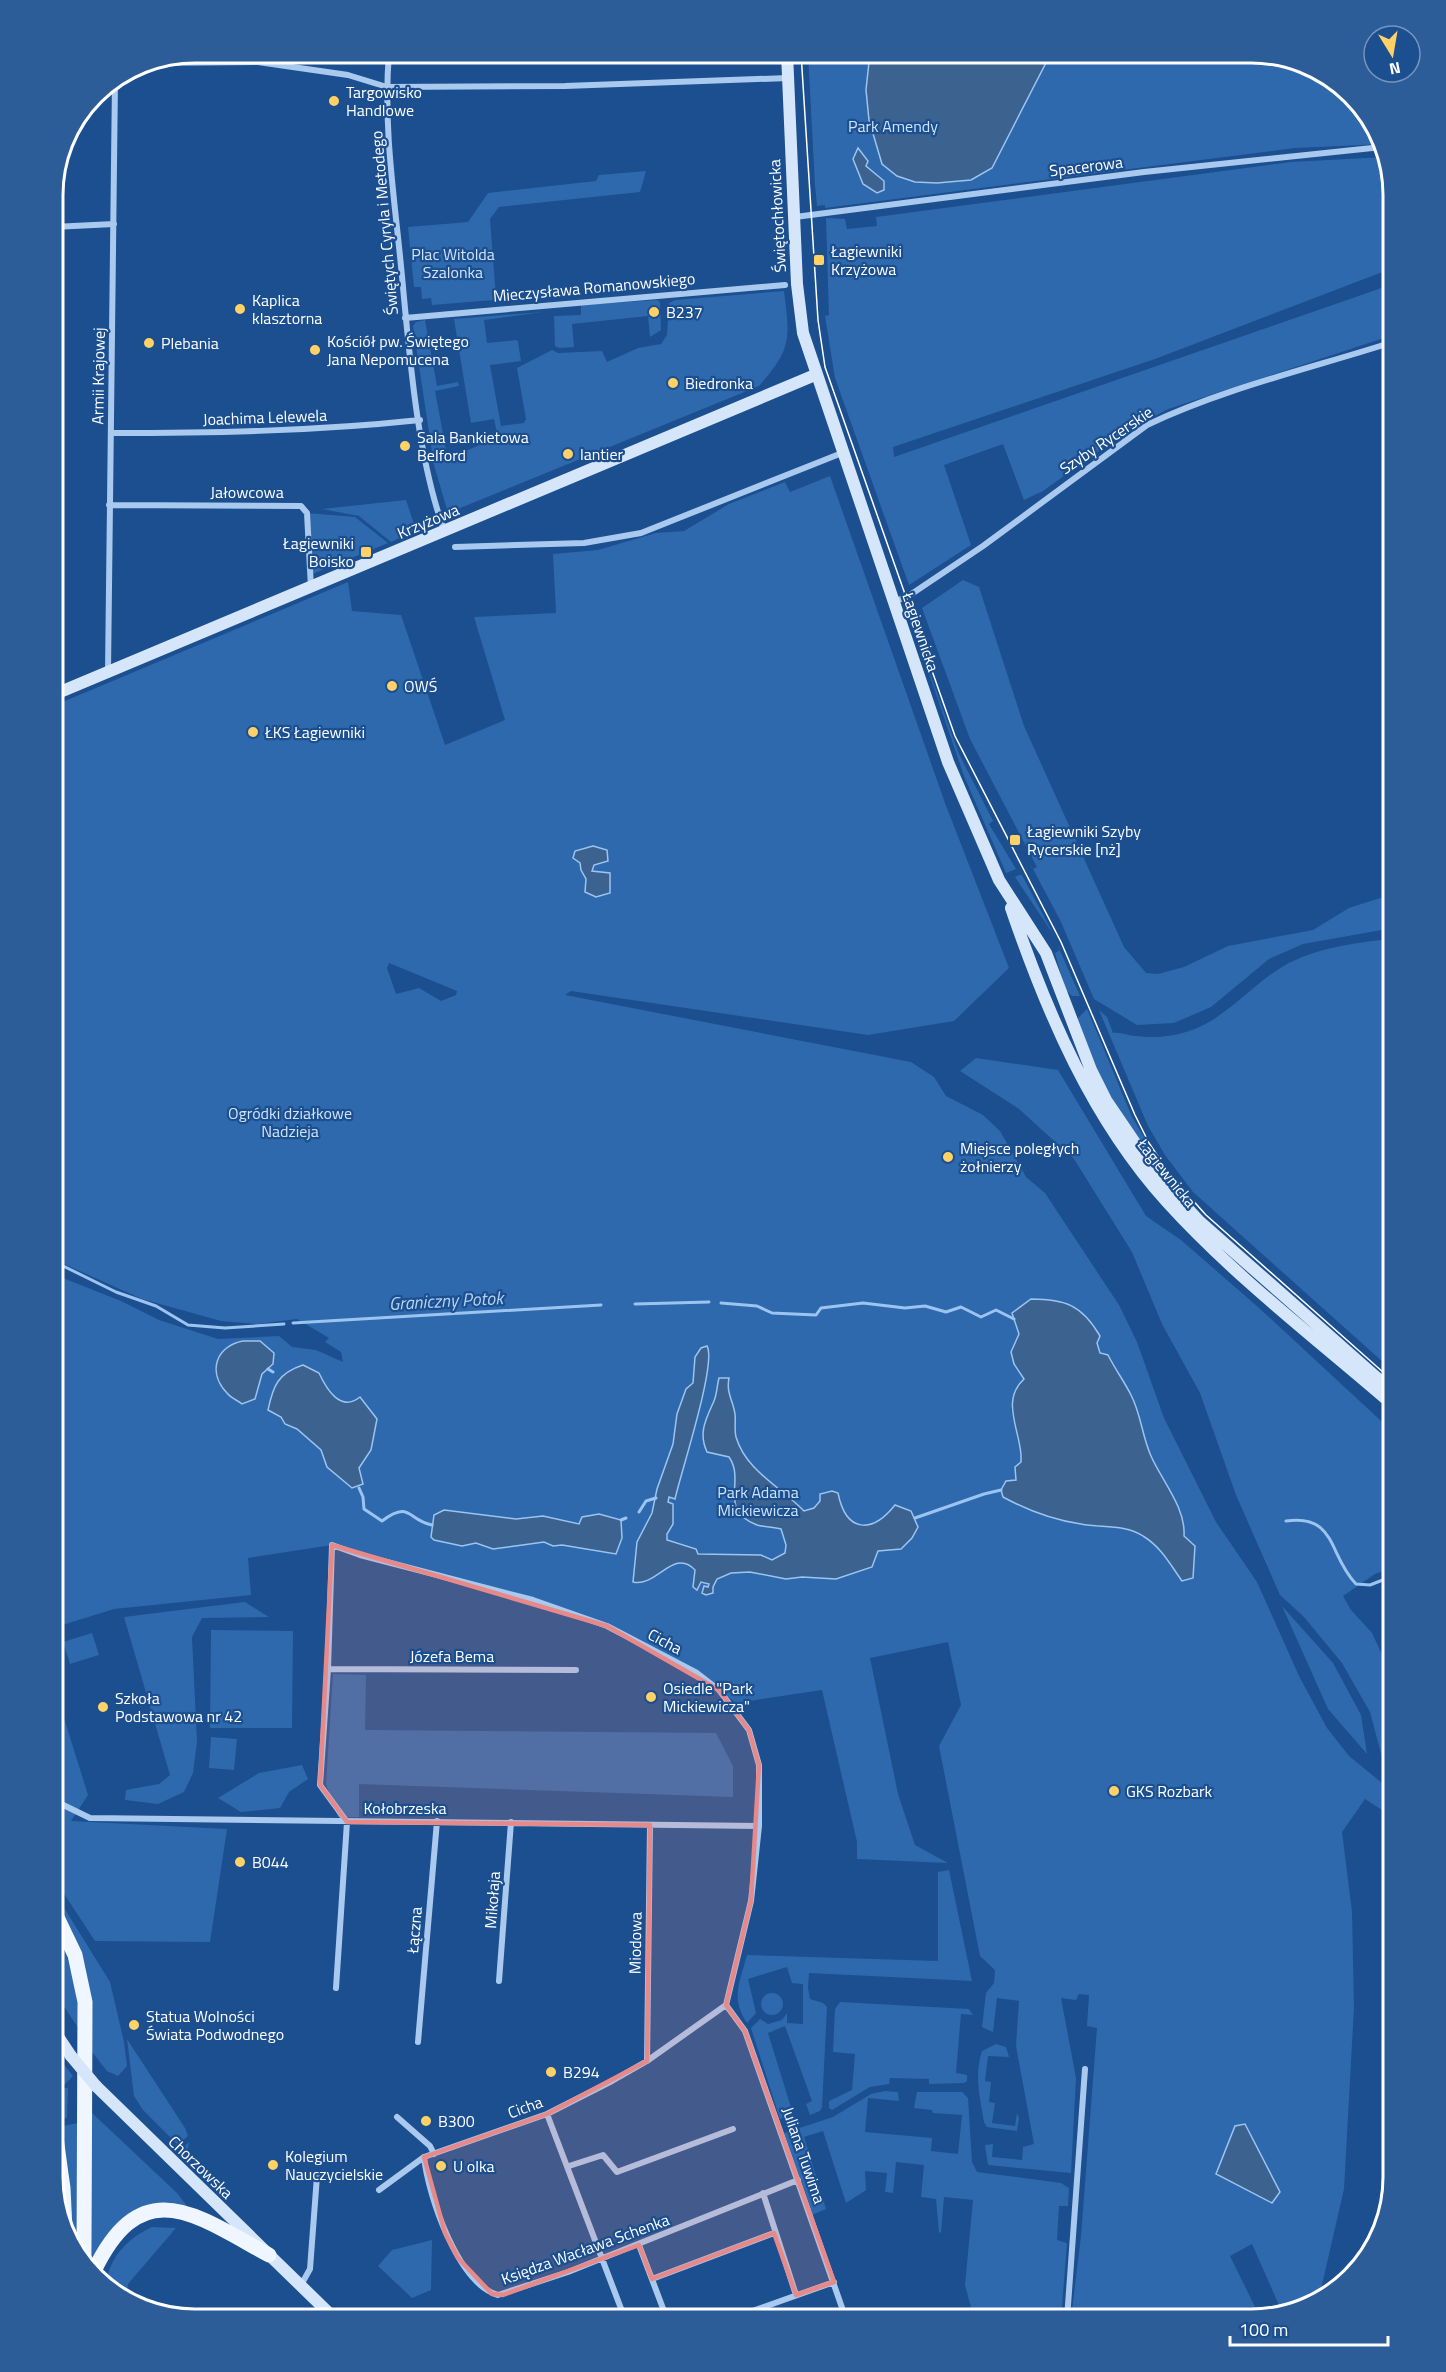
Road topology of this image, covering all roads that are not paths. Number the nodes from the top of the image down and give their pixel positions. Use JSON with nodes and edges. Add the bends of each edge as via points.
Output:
{"nodes":[{"id":1,"x":265,"y":63,"type":"edge"},
{"id":2,"x":388,"y":63,"type":"edge"},
{"id":3,"x":787,"y":63,"type":"edge"},
{"id":4,"x":788,"y":78,"type":"junction"},
{"id":5,"x":387,"y":87,"type":"junction"},
{"id":6,"x":115,"y":91,"type":"edge"},
{"id":7,"x":1374,"y":148,"type":"edge"},
{"id":8,"x":794,"y":217,"type":"junction"},
{"id":9,"x":114,"y":224,"type":"junction"},
{"id":10,"x":63,"y":227,"type":"edge"},
{"id":11,"x":785,"y":285,"type":"dead end"},
{"id":12,"x":405,"y":318,"type":"junction"},
{"id":13,"x":1383,"y":345,"type":"edge"},
{"id":14,"x":815,"y":375,"type":"junction"},
{"id":15,"x":420,"y":420,"type":"junction"},
{"id":16,"x":111,"y":433,"type":"junction"},
{"id":17,"x":842,"y":453,"type":"junction"},
{"id":18,"x":109,"y":505,"type":"junction"},
{"id":19,"x":446,"y":532,"type":"junction"},
{"id":20,"x":455,"y":547,"type":"dead end"},
{"id":21,"x":311,"y":588,"type":"junction"},
{"id":22,"x":894,"y":602,"type":"junction"},
{"id":23,"x":108,"y":672,"type":"junction"},
{"id":24,"x":63,"y":691,"type":"edge"},
{"id":25,"x":1007,"y":895,"type":"junction"},
{"id":26,"x":1383,"y":1382,"type":"edge"},
{"id":27,"x":1383,"y":1396,"type":"edge"},
{"id":28,"x":328,"y":1670,"type":"junction"},
{"id":29,"x":576,"y":1670,"type":"dead end"},
{"id":30,"x":63,"y":1804,"type":"edge"},
{"id":31,"x":437,"y":1821,"type":"junction"},
{"id":32,"x":347,"y":1822,"type":"junction"},
{"id":33,"x":511,"y":1822,"type":"junction"},
{"id":34,"x":650,"y":1825,"type":"junction"},
{"id":35,"x":759,"y":1826,"type":"junction"},
{"id":36,"x":63,"y":1931,"type":"edge"},
{"id":37,"x":499,"y":1980,"type":"dead end"},
{"id":38,"x":336,"y":1988,"type":"dead end"},
{"id":39,"x":726,"y":2005,"type":"junction"},
{"id":40,"x":418,"y":2042,"type":"dead end"},
{"id":41,"x":63,"y":2045,"type":"edge"},
{"id":42,"x":647,"y":2061,"type":"junction"},
{"id":43,"x":1085,"y":2069,"type":"dead end"},
{"id":44,"x":548,"y":2114,"type":"junction"},
{"id":45,"x":397,"y":2116,"type":"dead end"},
{"id":46,"x":733,"y":2129,"type":"dead end"},
{"id":47,"x":434,"y":2154,"type":"junction"},
{"id":48,"x":424,"y":2157,"type":"junction"},
{"id":49,"x":569,"y":2166,"type":"junction"},
{"id":50,"x":317,"y":2176,"type":"dead end"},
{"id":51,"x":798,"y":2180,"type":"junction"},
{"id":52,"x":379,"y":2190,"type":"dead end"},
{"id":53,"x":763,"y":2193,"type":"junction"},
{"id":54,"x":774,"y":2233,"type":"junction"},
{"id":55,"x":639,"y":2245,"type":"junction"},
{"id":56,"x":84,"y":2248,"type":"edge"},
{"id":57,"x":269,"y":2255,"type":"junction"},
{"id":58,"x":602,"y":2258,"type":"junction"},
{"id":59,"x":97,"y":2265,"type":"edge"},
{"id":60,"x":652,"y":2280,"type":"junction"},
{"id":61,"x":834,"y":2282,"type":"junction"},
{"id":62,"x":301,"y":2285,"type":"junction"},
{"id":63,"x":796,"y":2295,"type":"junction"},
{"id":64,"x":325,"y":2309,"type":"edge"},
{"id":65,"x":622,"y":2309,"type":"edge"},
{"id":66,"x":663,"y":2309,"type":"edge"},
{"id":67,"x":758,"y":2309,"type":"edge"},
{"id":68,"x":843,"y":2309,"type":"edge"},
{"id":69,"x":1068,"y":2309,"type":"edge"}],
"edges":[{"from":1,"to":5,"type":"street","via":[[348,75]]},
{"from":2,"to":5,"type":"street","name":"Świętych Cyryla i Metodego"},
{"from":3,"to":4,"type":"main road","name":"Świętochłowicka"},
{"from":4,"to":5,"type":"street"},
{"from":4,"to":8,"type":"main road","name":"Świętochłowicka"},
{"from":5,"to":12,"type":"street","name":"Świętych Cyryla i Metodego","via":[[390,168]]},
{"from":6,"to":9,"type":"street","name":"Armii Krajowej"},
{"from":7,"to":8,"type":"street","name":"Spacerowa","via":[[1144,172]]},
{"from":8,"to":14,"type":"main road","name":"Świętochłowicka","via":[[799,309]]},
{"from":9,"to":10,"type":"street"},
{"from":9,"to":16,"type":"street","name":"Armii Krajowej"},
{"from":11,"to":12,"type":"street","name":"Mieczysława Romanowskiego"},
{"from":12,"to":15,"type":"street","name":"Świętych Cyryla i Metodego"},
{"from":13,"to":22,"type":"street","name":"Szyby Rycerskie","via":[[1214,399],[1147,425],[983,546]]},
{"from":14,"to":17,"type":"main road","name":"Łagiewnicka"},
{"from":14,"to":19,"type":"main road","name":"Krzyżowa"},
{"from":15,"to":16,"type":"street","name":"Joachima Lelewela","via":[[333,429]]},
{"from":15,"to":19,"type":"street","name":"Świętych Cyryla i Metodego","via":[[429,473]]},
{"from":16,"to":18,"type":"street","name":"Armii Krajowej"},
{"from":17,"to":20,"type":"street","via":[[641,533],[584,543]]},
{"from":17,"to":22,"type":"main road","name":"Łagiewnicka"},
{"from":18,"to":21,"type":"street","name":"Jałowcowa","via":[[301,506],[307,513]]},
{"from":18,"to":23,"type":"street","name":"Armii Krajowej"},
{"from":19,"to":21,"type":"main road","name":"Krzyżowa"},
{"from":21,"to":23,"type":"main road","name":"Krzyżowa"},
{"from":22,"to":25,"type":"main road","name":"Łagiewnicka","via":[[948,762]]},
{"from":23,"to":24,"type":"main road","name":"Krzyżowa"},
{"from":25,"to":26,"type":"main road","name":"Łagiewnicka","via":[[1043,948],[1106,1100],[1157,1175],[1223,1243]]},
{"from":25,"to":27,"type":"main road","name":"Łagiewnicka","via":[[1061,1034],[1124,1147],[1166,1201],[1215,1250]]},
{"from":28,"to":29,"type":"street","name":"Józefa Bema"},
{"from":28,"to":32,"type":"street","name":"Cicha","via":[[320,1785]]},
{"from":28,"to":35,"type":"street","name":"Cicha","via":[[332,1545],[533,1600],[607,1626],[697,1673],[719,1690],[740,1716],[749,1730],[759,1765]]},
{"from":30,"to":32,"type":"street","name":"Kołobrzeska","via":[[90,1818]]},
{"from":31,"to":32,"type":"street","name":"Kołobrzeska"},
{"from":31,"to":33,"type":"street","name":"Kołobrzeska"},
{"from":31,"to":40,"type":"street","name":"Łączna"},
{"from":32,"to":38,"type":"street"},
{"from":33,"to":34,"type":"street","name":"Kołobrzeska"},
{"from":33,"to":37,"type":"street","name":"Mikołaja"},
{"from":34,"to":35,"type":"street","name":"Kołobrzeska"},
{"from":34,"to":42,"type":"street","name":"Miodowa"},
{"from":35,"to":39,"type":"street","name":"Cicha","via":[[751,1901]]},
{"from":36,"to":56,"type":"main road","via":[[75,1955],[85,2002]]},
{"from":39,"to":42,"type":"street","name":"Cicha"},
{"from":39,"to":51,"type":"street","name":"Juliana Tuwima","via":[[745,2031]]},
{"from":41,"to":57,"type":"main road","name":"Chorzowska","bridge":true,"via":[[96,2086]]},
{"from":42,"to":44,"type":"street","name":"Cicha"},
{"from":43,"to":69,"type":"street"},
{"from":44,"to":47,"type":"street","name":"Cicha"},
{"from":44,"to":49,"type":"street"},
{"from":45,"to":47,"type":"street"},
{"from":46,"to":49,"type":"street","via":[[617,2172],[603,2155]]},
{"from":47,"to":48,"type":"street","name":"Cicha"},
{"from":48,"to":52,"type":"street","name":"Cicha"},
{"from":48,"to":58,"type":"street","name":"Księdza Wacława Schenka","via":[[445,2233],[458,2258],[492,2294],[504,2295]]},
{"from":49,"to":58,"type":"street"},
{"from":50,"to":62,"type":"street","via":[[310,2269]]},
{"from":51,"to":53,"type":"street","name":"Księdza Wacława Schenka"},
{"from":51,"to":61,"type":"street","name":"Juliana Tuwima"},
{"from":53,"to":54,"type":"street"},
{"from":53,"to":55,"type":"street","name":"Księdza Wacława Schenka"},
{"from":54,"to":60,"type":"street"},
{"from":54,"to":63,"type":"street"},
{"from":55,"to":58,"type":"street","name":"Księdza Wacława Schenka"},
{"from":55,"to":60,"type":"street"},
{"from":57,"to":59,"type":"main road","via":[[190,2214],[149,2212],[129,2220],[114,2234]]},
{"from":57,"to":62,"type":"main road","name":"Chorzowska"},
{"from":58,"to":65,"type":"street"},
{"from":60,"to":66,"type":"street"},
{"from":61,"to":63,"type":"street"},
{"from":61,"to":68,"type":"street","name":"Juliana Tuwima"},
{"from":62,"to":64,"type":"main road","name":"Chorzowska"},
{"from":63,"to":67,"type":"street"}]}
